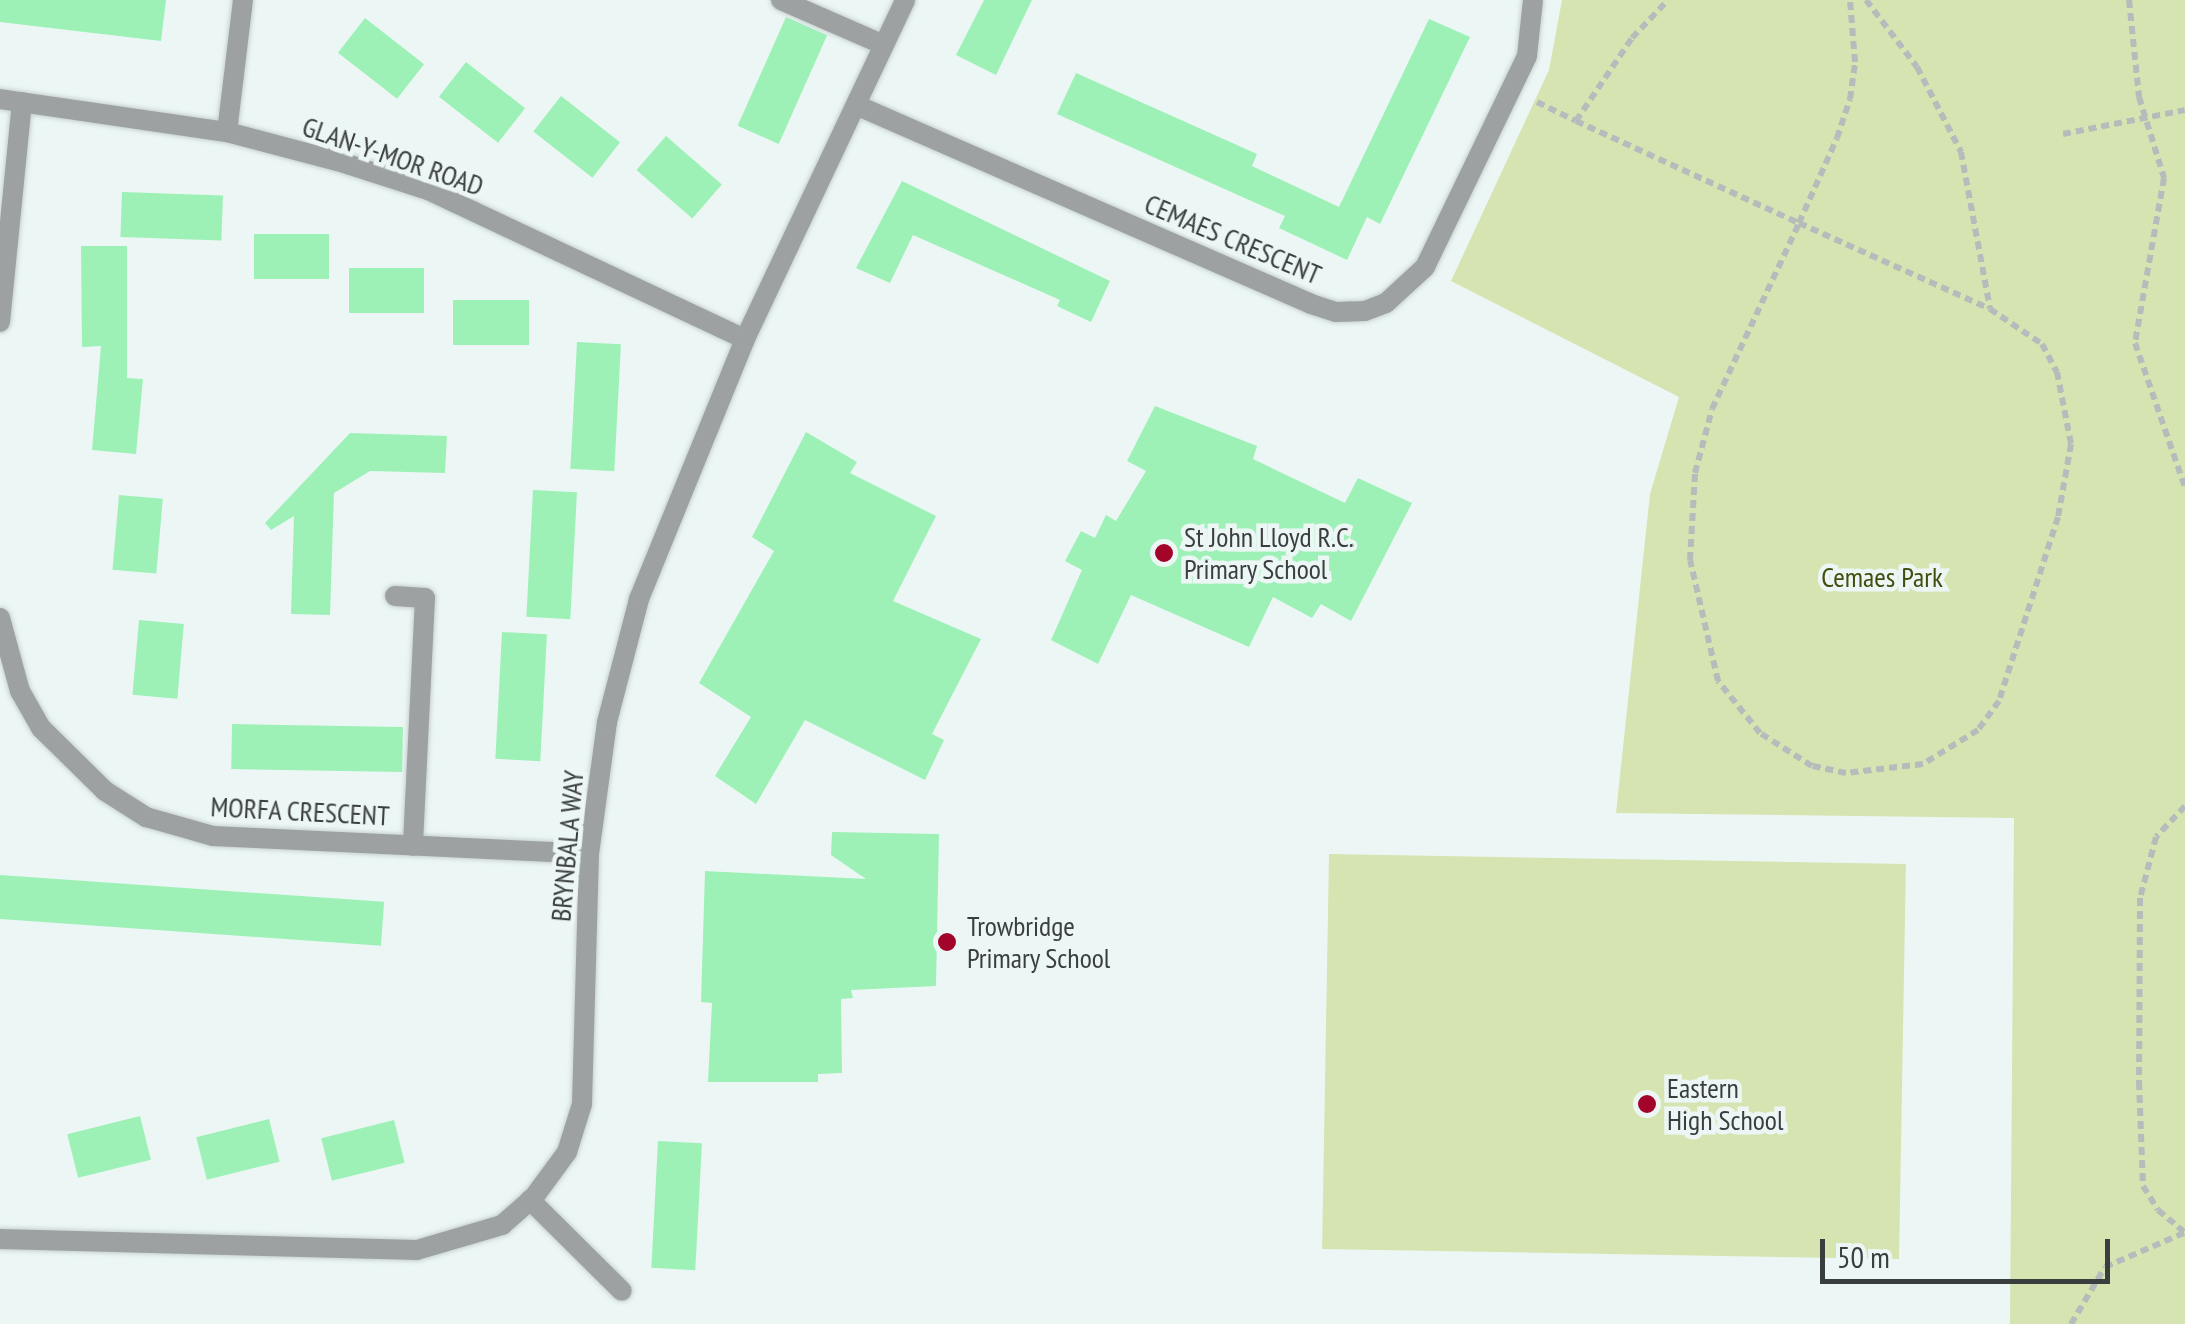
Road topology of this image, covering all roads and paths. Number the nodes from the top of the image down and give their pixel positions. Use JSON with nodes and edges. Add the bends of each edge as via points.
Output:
{"nodes":[{"id":1,"x":243,"y":0,"type":"edge"},
{"id":2,"x":781,"y":0,"type":"edge"},
{"id":3,"x":905,"y":0,"type":"edge"},
{"id":4,"x":1534,"y":0,"type":"edge"},
{"id":5,"x":1668,"y":0,"type":"edge"},
{"id":6,"x":1850,"y":0,"type":"edge"},
{"id":7,"x":1866,"y":0,"type":"edge"},
{"id":8,"x":2129,"y":0,"type":"edge"},
{"id":9,"x":884,"y":44,"type":"junction"},
{"id":10,"x":1536,"y":85,"type":"dead end"},
{"id":11,"x":0,"y":99,"type":"edge"},
{"id":12,"x":22,"y":102,"type":"junction"},
{"id":13,"x":856,"y":105,"type":"junction"},
{"id":14,"x":2185,"y":110,"type":"edge"},
{"id":15,"x":2146,"y":116,"type":"junction"},
{"id":16,"x":1576,"y":121,"type":"junction"},
{"id":17,"x":226,"y":132,"type":"junction"},
{"id":18,"x":2064,"y":134,"type":"dead end"},
{"id":19,"x":1799,"y":222,"type":"junction"},
{"id":20,"x":1990,"y":310,"type":"junction"},
{"id":21,"x":0,"y":322,"type":"edge"},
{"id":22,"x":745,"y":340,"type":"junction"},
{"id":23,"x":2185,"y":487,"type":"edge"},
{"id":24,"x":395,"y":596,"type":"dead end"},
{"id":25,"x":0,"y":618,"type":"edge"},
{"id":26,"x":2185,"y":806,"type":"edge"},
{"id":27,"x":413,"y":846,"type":"junction"},
{"id":28,"x":589,"y":854,"type":"junction"},
{"id":29,"x":530,"y":1200,"type":"junction"},
{"id":30,"x":2185,"y":1233,"type":"edge"},
{"id":31,"x":0,"y":1239,"type":"edge"},
{"id":32,"x":622,"y":1291,"type":"dead end"},
{"id":33,"x":2071,"y":1324,"type":"edge"}],
"edges":[{"from":1,"to":17,"type":"street"},
{"from":2,"to":9,"type":"street"},
{"from":3,"to":9,"type":"street","name":"BRYNBALA WAY"},
{"from":4,"to":13,"type":"street","name":"CEMAES CRESCENT","via":[[1526,56],[1426,266],[1386,304],[1365,311],[1311,304]]},
{"from":5,"to":16,"type":"path","via":[[1632,38]]},
{"from":6,"to":19,"type":"path","via":[[1850,99]]},
{"from":7,"to":20,"type":"path","via":[[1918,67],[1961,152]]},
{"from":8,"to":15,"type":"path","via":[[2130,44]]},
{"from":9,"to":13,"type":"street","name":"BRYNBALA WAY"},
{"from":10,"to":16,"type":"path","via":[[1530,98]]},
{"from":11,"to":12,"type":"street","name":"GLAN-Y-MOR ROAD"},
{"from":12,"to":17,"type":"street","name":"GLAN-Y-MOR ROAD"},
{"from":12,"to":21,"type":"street"},
{"from":13,"to":22,"type":"street","name":"BRYNBALA WAY"},
{"from":14,"to":15,"type":"path"},
{"from":15,"to":18,"type":"path"},
{"from":15,"to":23,"type":"path","via":[[2164,178],[2135,343]]},
{"from":16,"to":19,"type":"path"},
{"from":17,"to":22,"type":"street","name":"GLAN-Y-MOR ROAD","via":[[428,190]]},
{"from":19,"to":20,"type":"path"},
{"from":19,"to":20,"type":"path","via":[[1712,409],[1695,473],[1690,560],[1718,681],[1760,733],[1812,766],[1890,772],[1924,764],[1978,730],[1999,701],[2058,517],[2070,444],[2057,372],[2042,344]]},
{"from":22,"to":28,"type":"street","name":"BRYNBALA WAY","via":[[639,599],[607,722]]},
{"from":24,"to":27,"type":"street","via":[[425,598]]},
{"from":25,"to":27,"type":"street","name":"MORFA CRESCENT","via":[[20,690],[42,728],[69,760],[146,817],[213,836]]},
{"from":26,"to":30,"type":"path","via":[[2156,836],[2140,898],[2139,1064],[2144,1186],[2158,1210]]},
{"from":27,"to":28,"type":"street","name":"MORFA CRESCENT"},
{"from":28,"to":29,"type":"street","name":"BRYNBALA WAY","via":[[582,1104],[567,1152]]},
{"from":29,"to":31,"type":"street","name":"BRYNBALA WAY","via":[[502,1225],[418,1250]]},
{"from":29,"to":32,"type":"street"},
{"from":30,"to":33,"type":"path","via":[[2105,1267]]}]}
